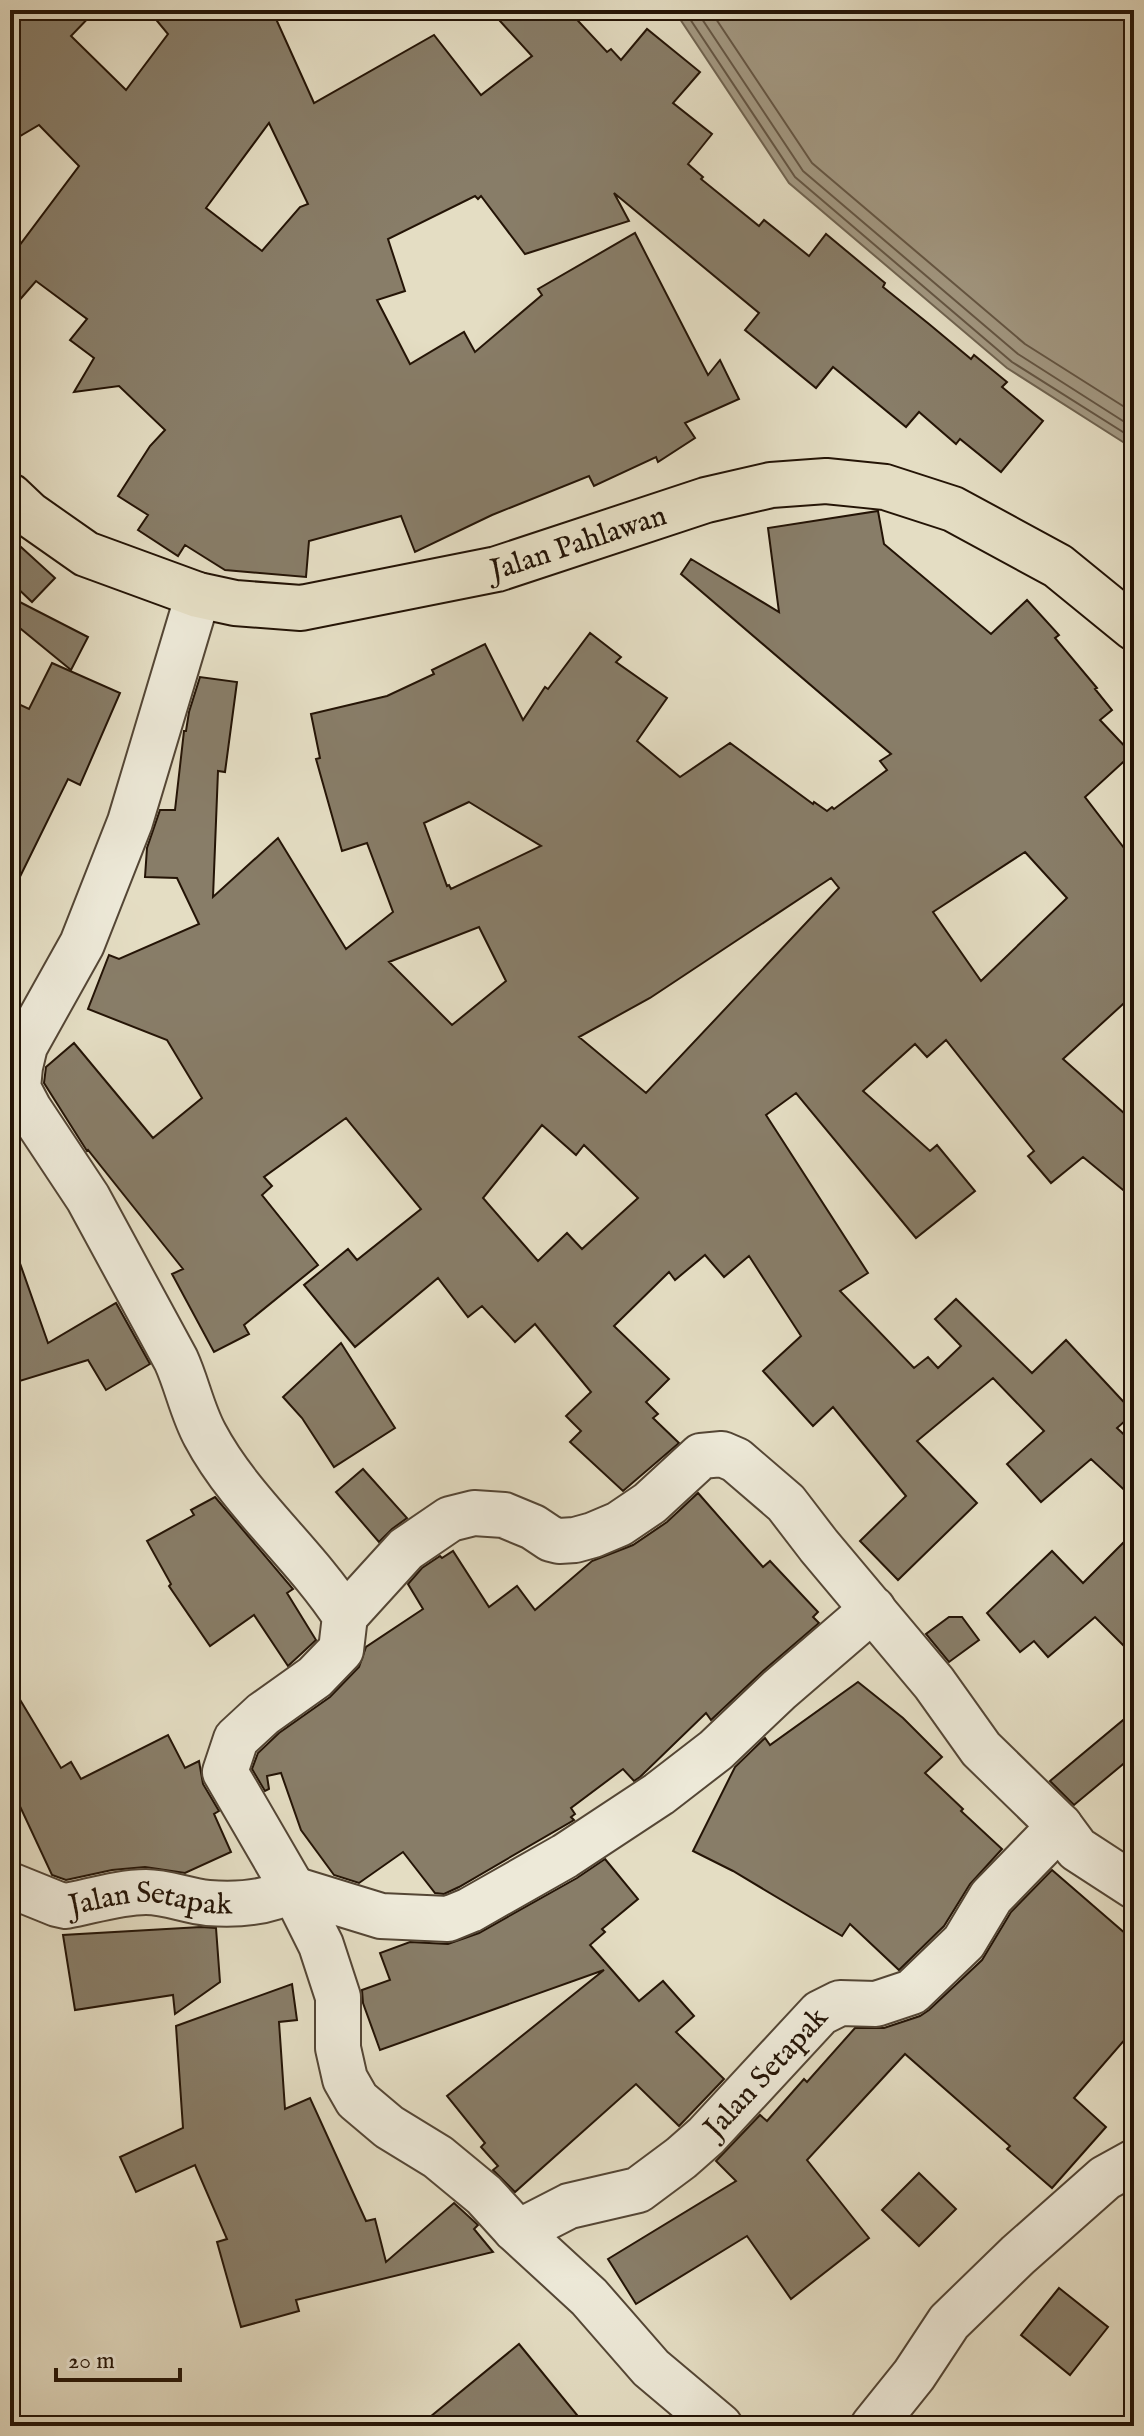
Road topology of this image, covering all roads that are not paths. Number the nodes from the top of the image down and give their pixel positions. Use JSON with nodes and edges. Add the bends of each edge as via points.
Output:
{"nodes":[{"id":1,"x":10,"y":496,"type":"edge"},
{"id":2,"x":198,"y":595,"type":"junction"},
{"id":3,"x":1134,"y":628,"type":"edge"},
{"id":4,"x":873,"y":1609,"type":"junction"},
{"id":5,"x":345,"y":1616,"type":"junction"},
{"id":6,"x":1060,"y":1826,"type":"junction"},
{"id":7,"x":10,"y":1885,"type":"edge"},
{"id":8,"x":1134,"y":1886,"type":"edge"},
{"id":9,"x":293,"y":1889,"type":"junction"},
{"id":10,"x":1134,"y":2162,"type":"edge"},
{"id":11,"x":515,"y":2229,"type":"junction"},
{"id":12,"x":720,"y":2426,"type":"edge"},
{"id":13,"x":873,"y":2426,"type":"edge"}],
"edges":[{"from":1,"to":2,"type":"highway","name":"Jalan Pahlawan","via":[[86,554]]},
{"from":2,"to":3,"type":"highway","name":"Jalan Pahlawan","via":[[301,608],[497,569],[706,500],[771,485],[826,481],[885,487],[953,509],[1058,566]]},
{"from":2,"to":5,"type":"street","via":[[130,822],[82,944],[25,1046],[18,1088],[88,1198],[169,1346],[205,1435],[234,1480]]},
{"from":4,"to":5,"type":"street","via":[[786,1503],[722,1454],[701,1456],[619,1524],[575,1540],[551,1539],[504,1515],[474,1513],[450,1519],[406,1549]]},
{"from":4,"to":6,"type":"street","via":[[981,1749]]},
{"from":4,"to":9,"type":"street","via":[[659,1794],[470,1910],[448,1919],[381,1916]]},
{"from":5,"to":9,"type":"street","via":[[341,1650],[236,1739],[225,1772]]},
{"from":6,"to":8,"type":"street","via":[[1077,1849]]},
{"from":6,"to":11,"type":"street","name":"Jalan Setapak","via":[[991,1897],[964,1942],[912,1992],[876,2004],[840,2003],[820,2013],[706,2136],[638,2190],[569,2206]]},
{"from":7,"to":9,"type":"street","name":"Jalan Setapak","via":[[66,1906],[148,1892],[209,1903],[245,1902],[278,1898]]},
{"from":9,"to":11,"type":"street","via":[[321,1945],[338,1997],[338,2048],[345,2079],[357,2100],[484,2195]]},
{"from":10,"to":13,"type":"street","via":[[1105,2178],[949,2322]]},
{"from":11,"to":12,"type":"street","via":[[589,2297],[651,2368]]}]}
